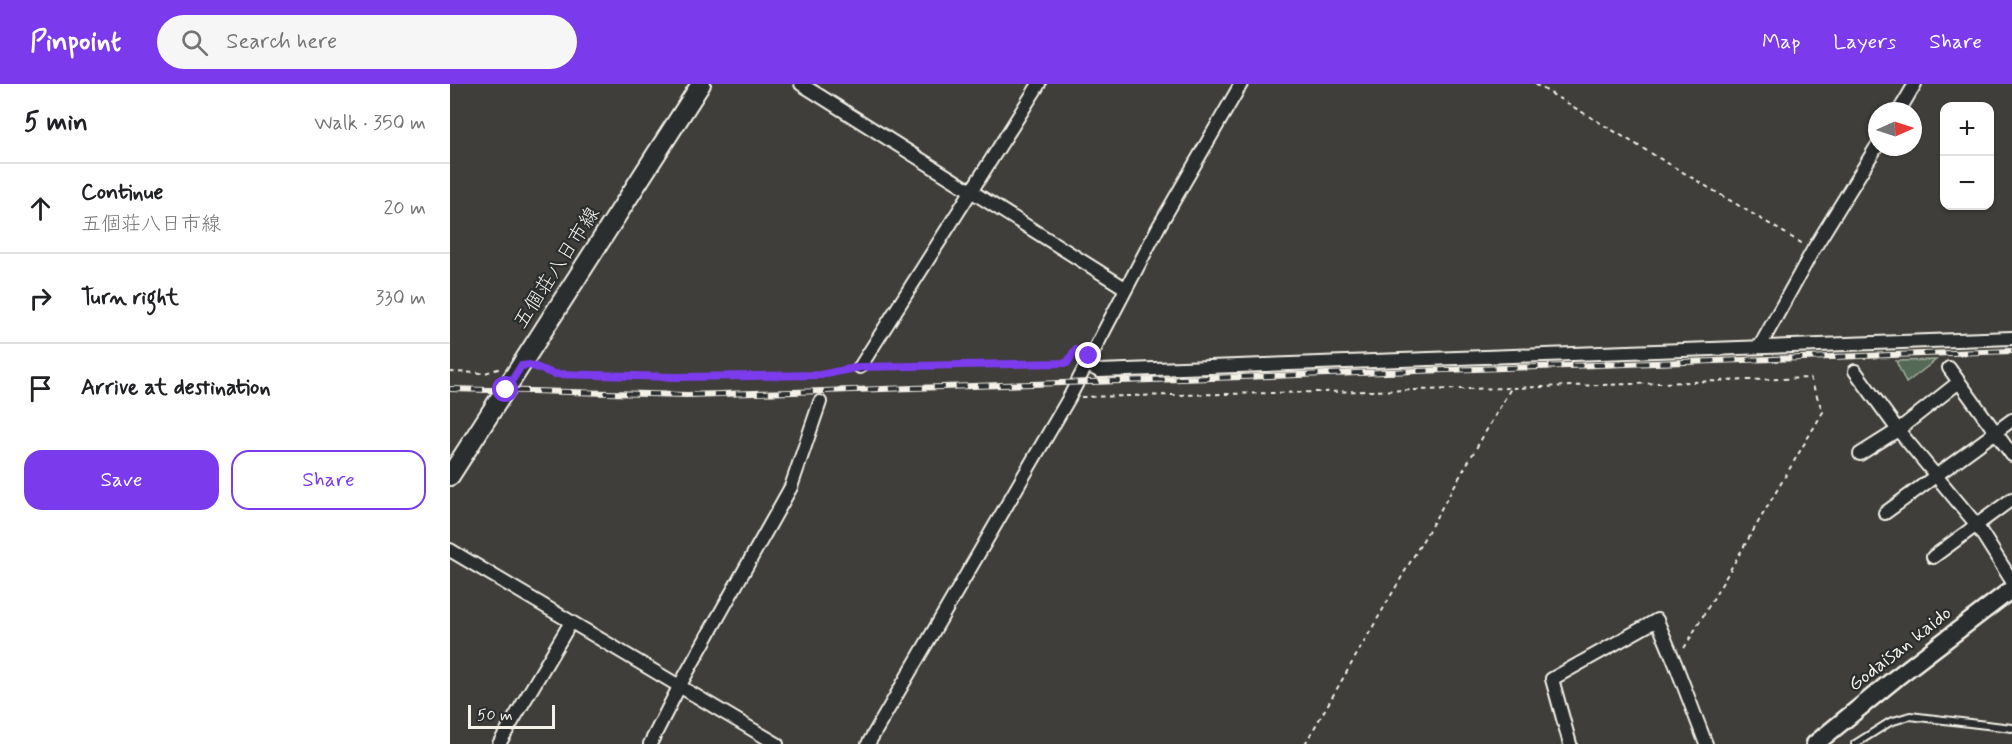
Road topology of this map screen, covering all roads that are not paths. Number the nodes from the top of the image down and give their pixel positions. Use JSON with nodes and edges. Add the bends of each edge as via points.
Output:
{"nodes":[{"id":1,"x":701,"y":84,"type":"edge"},
{"id":2,"x":801,"y":84,"type":"edge"},
{"id":3,"x":1039,"y":84,"type":"edge"},
{"id":4,"x":1241,"y":84,"type":"edge"},
{"id":5,"x":1915,"y":84,"type":"edge"},
{"id":6,"x":1904,"y":102,"type":"edge"},
{"id":7,"x":1871,"y":156,"type":"edge"},
{"id":8,"x":971,"y":191,"type":"junction"},
{"id":9,"x":1125,"y":288,"type":"junction"},
{"id":10,"x":2012,"y":338,"type":"edge"},
{"id":11,"x":1760,"y":346,"type":"junction"},
{"id":12,"x":1088,"y":360,"type":"junction"},
{"id":13,"x":860,"y":367,"type":"road end"},
{"id":14,"x":1949,"y":368,"type":"dead end"},
{"id":15,"x":1856,"y":370,"type":"dead end"},
{"id":16,"x":1959,"y":382,"type":"junction"},
{"id":17,"x":820,"y":402,"type":"dead end"},
{"id":18,"x":2012,"y":420,"type":"edge"},
{"id":19,"x":1898,"y":430,"type":"junction"},
{"id":20,"x":1996,"y":433,"type":"junction"},
{"id":21,"x":1860,"y":454,"type":"dead end"},
{"id":22,"x":2012,"y":455,"type":"edge"},
{"id":23,"x":1936,"y":474,"type":"junction"},
{"id":24,"x":450,"y":476,"type":"edge"},
{"id":25,"x":2012,"y":499,"type":"edge"},
{"id":26,"x":1885,"y":513,"type":"dead end"},
{"id":27,"x":1976,"y":524,"type":"junction"},
{"id":28,"x":450,"y":550,"type":"edge"},
{"id":29,"x":1933,"y":557,"type":"dead end"},
{"id":30,"x":2012,"y":581,"type":"edge"},
{"id":31,"x":2012,"y":589,"type":"edge"},
{"id":32,"x":572,"y":622,"type":"junction"},
{"id":33,"x":680,"y":685,"type":"junction"},
{"id":34,"x":2012,"y":728,"type":"edge"},
{"id":35,"x":499,"y":744,"type":"edge"},
{"id":36,"x":650,"y":744,"type":"edge"},
{"id":37,"x":777,"y":744,"type":"edge"},
{"id":38,"x":868,"y":744,"type":"edge"},
{"id":39,"x":1570,"y":744,"type":"edge"},
{"id":40,"x":1706,"y":744,"type":"edge"},
{"id":41,"x":1815,"y":744,"type":"edge"},
{"id":42,"x":1855,"y":744,"type":"edge"}],
"edges":[{"from":1,"to":24,"type":"main road","name":"五個荘八日市線"},
{"from":2,"to":8,"type":"street"},
{"from":3,"to":8,"type":"street"},
{"from":4,"to":9,"type":"street"},
{"from":5,"to":6,"type":"street"},
{"from":7,"to":11,"type":"street"},
{"from":8,"to":9,"type":"street"},
{"from":8,"to":13,"type":"street"},
{"from":9,"to":12,"type":"street"},
{"from":10,"to":11,"type":"street"},
{"from":11,"to":12,"type":"street","via":[[1099,371]]},
{"from":12,"to":38,"type":"street"},
{"from":14,"to":16,"type":"street"},
{"from":15,"to":19,"type":"street"},
{"from":16,"to":19,"type":"street"},
{"from":16,"to":20,"type":"street"},
{"from":17,"to":33,"type":"street","via":[[791,487]]},
{"from":18,"to":20,"type":"street"},
{"from":19,"to":21,"type":"street"},
{"from":19,"to":23,"type":"street"},
{"from":20,"to":22,"type":"street"},
{"from":20,"to":23,"type":"street"},
{"from":23,"to":26,"type":"street"},
{"from":23,"to":27,"type":"street"},
{"from":25,"to":27,"type":"street"},
{"from":27,"to":29,"type":"street"},
{"from":27,"to":30,"type":"street"},
{"from":28,"to":32,"type":"street"},
{"from":31,"to":41,"type":"street","name":"Godaisan kaido"},
{"from":32,"to":33,"type":"street"},
{"from":32,"to":35,"type":"street"},
{"from":33,"to":36,"type":"street"},
{"from":33,"to":37,"type":"street"},
{"from":34,"to":42,"type":"lane","via":[[1910,716],[1890,722]]},
{"from":39,"to":40,"type":"street","via":[[1552,679],[1657,620]]}]}
